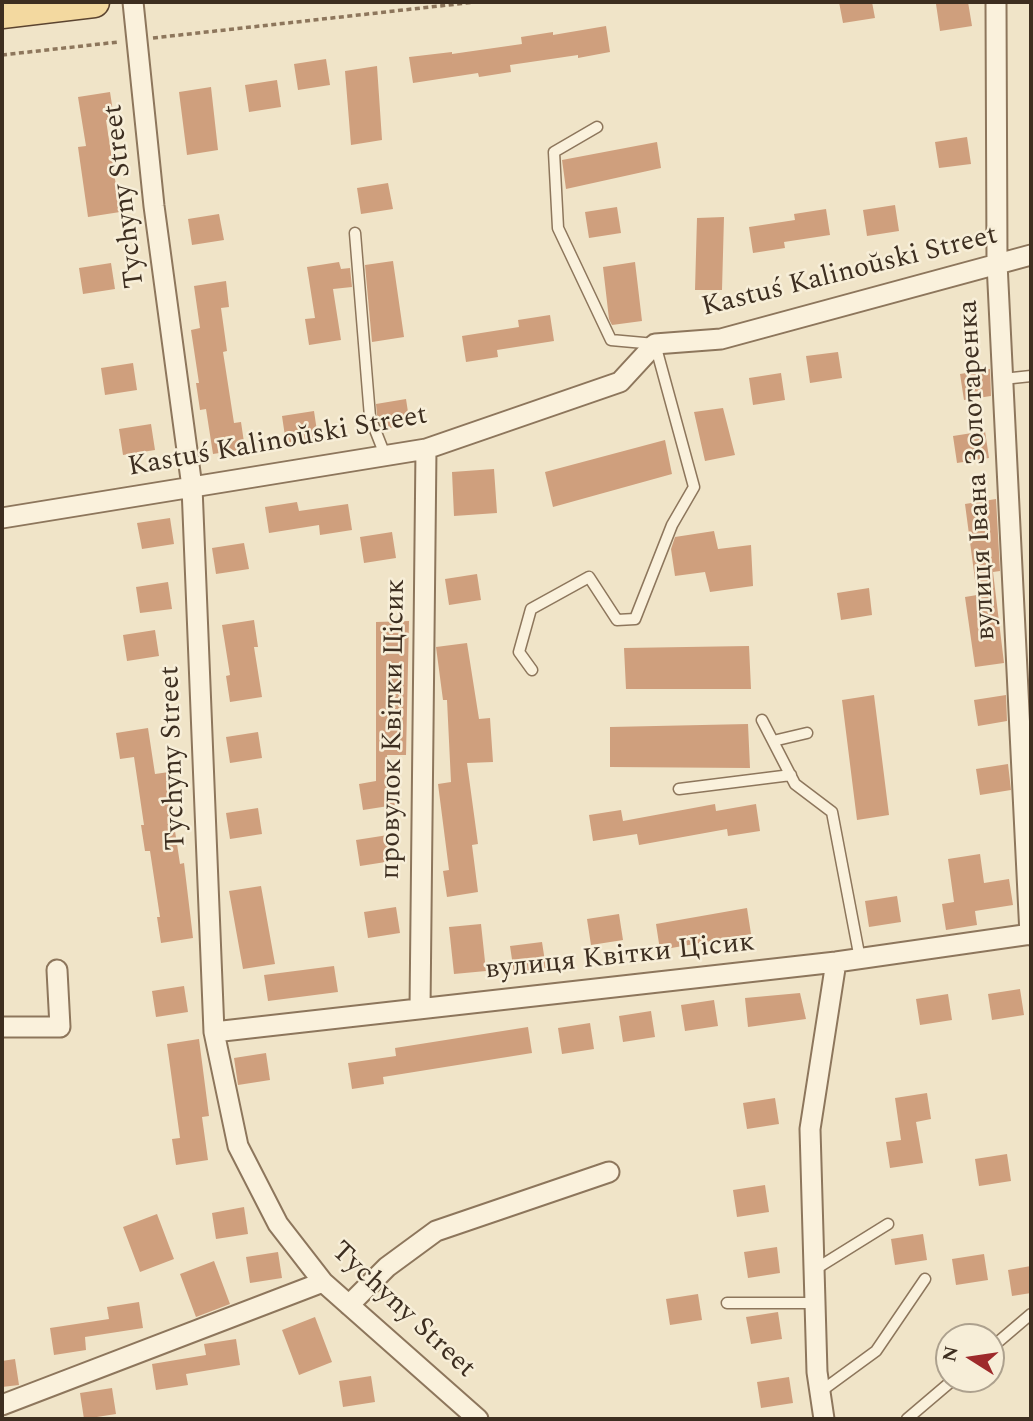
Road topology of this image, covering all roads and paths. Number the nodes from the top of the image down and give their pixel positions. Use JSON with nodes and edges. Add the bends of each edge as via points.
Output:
{"nodes":[{"id":1,"x":94,"y":2,"type":"edge"},
{"id":2,"x":133,"y":2,"type":"edge"},
{"id":3,"x":475,"y":2,"type":"edge"},
{"id":4,"x":996,"y":2,"type":"edge"},
{"id":5,"x":2,"y":13,"type":"edge"},
{"id":6,"x":137,"y":40,"type":"junction"},
{"id":7,"x":2,"y":55,"type":"edge"},
{"id":8,"x":597,"y":127,"type":"dead end"},
{"id":9,"x":355,"y":233,"type":"dead end"},
{"id":10,"x":1031,"y":255,"type":"edge"},
{"id":11,"x":997,"y":263,"type":"junction"},
{"id":12,"x":654,"y":344,"type":"junction"},
{"id":13,"x":1031,"y":376,"type":"edge"},
{"id":14,"x":1003,"y":379,"type":"junction"},
{"id":15,"x":426,"y":449,"type":"junction"},
{"id":16,"x":385,"y":456,"type":"junction"},
{"id":17,"x":192,"y":487,"type":"junction"},
{"id":18,"x":2,"y":518,"type":"edge"},
{"id":19,"x":532,"y":670,"type":"dead end"},
{"id":20,"x":1025,"y":704,"type":"edge"},
{"id":21,"x":762,"y":720,"type":"dead end"},
{"id":22,"x":807,"y":733,"type":"dead end"},
{"id":23,"x":773,"y":741,"type":"junction"},
{"id":24,"x":791,"y":775,"type":"junction"},
{"id":25,"x":679,"y":789,"type":"dead end"},
{"id":26,"x":1030,"y":935,"type":"edge"},
{"id":27,"x":860,"y":959,"type":"junction"},
{"id":28,"x":836,"y":962,"type":"junction"},
{"id":29,"x":57,"y":970,"type":"dead end"},
{"id":30,"x":420,"y":1009,"type":"junction"},
{"id":31,"x":2,"y":1027,"type":"edge"},
{"id":32,"x":214,"y":1032,"type":"junction"},
{"id":33,"x":609,"y":1172,"type":"dead end"},
{"id":34,"x":888,"y":1224,"type":"dead end"},
{"id":35,"x":813,"y":1270,"type":"junction"},
{"id":36,"x":925,"y":1279,"type":"dead end"},
{"id":37,"x":323,"y":1282,"type":"junction"},
{"id":38,"x":727,"y":1303,"type":"dead end"},
{"id":39,"x":814,"y":1303,"type":"junction"},
{"id":40,"x":349,"y":1305,"type":"junction"},
{"id":41,"x":1031,"y":1314,"type":"edge"},
{"id":42,"x":1005,"y":1336,"type":"edge"},
{"id":43,"x":820,"y":1392,"type":"junction"},
{"id":44,"x":937,"y":1393,"type":"edge"},
{"id":45,"x":2,"y":1405,"type":"edge"},
{"id":46,"x":473,"y":1418,"type":"edge"},
{"id":47,"x":824,"y":1419,"type":"edge"},
{"id":48,"x":906,"y":1419,"type":"edge"}],
"edges":[{"from":1,"to":5,"type":"main road"},
{"from":2,"to":6,"type":"street","name":"Tychyny Street"},
{"from":3,"to":6,"type":"path"},
{"from":4,"to":11,"type":"street","name":"вулиця Івана Золотаренка"},
{"from":6,"to":7,"type":"path"},
{"from":6,"to":17,"type":"street","name":"Tychyny Street"},
{"from":8,"to":12,"type":"lane","via":[[554,152],[558,228],[611,340]]},
{"from":9,"to":16,"type":"lane","via":[[370,417]]},
{"from":10,"to":11,"type":"street","name":"Kastuś Kalinoŭski Street"},
{"from":11,"to":12,"type":"street","name":"Kastuś Kalinoŭski Street","via":[[721,340]]},
{"from":11,"to":14,"type":"street","name":"вулиця Івана Золотаренка"},
{"from":12,"to":15,"type":"street","name":"Kastuś Kalinoŭski Street","via":[[620,382]]},
{"from":12,"to":19,"type":"lane","via":[[694,487],[672,525],[635,619],[617,620],[589,577],[531,609],[519,652]]},
{"from":13,"to":14,"type":"lane"},
{"from":14,"to":20,"type":"street","name":"вулиця Івана Золотаренка"},
{"from":15,"to":16,"type":"street","name":"Kastuś Kalinoŭski Street"},
{"from":15,"to":30,"type":"street","name":"провулок Квітки Цісик"},
{"from":16,"to":17,"type":"street","name":"Kastuś Kalinoŭski Street"},
{"from":17,"to":18,"type":"street","name":"Kastuś Kalinoŭski Street"},
{"from":17,"to":32,"type":"street","name":"Tychyny Street"},
{"from":20,"to":26,"type":"street","name":"вулиця Івана Золотаренка"},
{"from":21,"to":23,"type":"lane"},
{"from":22,"to":23,"type":"lane"},
{"from":23,"to":24,"type":"lane"},
{"from":24,"to":25,"type":"lane"},
{"from":24,"to":27,"type":"lane","via":[[832,813]]},
{"from":26,"to":27,"type":"street","name":"вулиця Квітки Цісик"},
{"from":27,"to":28,"type":"street","name":"вулиця Квітки Цісик"},
{"from":28,"to":30,"type":"street","name":"вулиця Квітки Цісик"},
{"from":28,"to":35,"type":"street","via":[[810,1129]]},
{"from":29,"to":31,"type":"street","via":[[60,1027]]},
{"from":30,"to":32,"type":"street","name":"вулиця Квітки Цісик"},
{"from":32,"to":37,"type":"street","name":"Tychyny Street","via":[[238,1146],[278,1224]]},
{"from":33,"to":40,"type":"street","via":[[436,1231],[387,1267]]},
{"from":34,"to":35,"type":"lane"},
{"from":35,"to":39,"type":"street"},
{"from":36,"to":43,"type":"lane","via":[[876,1351]]},
{"from":37,"to":40,"type":"street","name":"Tychyny Street"},
{"from":37,"to":45,"type":"street"},
{"from":38,"to":39,"type":"lane"},
{"from":39,"to":43,"type":"street"},
{"from":40,"to":46,"type":"street","name":"Tychyny Street"},
{"from":41,"to":42,"type":"lane"},
{"from":43,"to":47,"type":"street"},
{"from":44,"to":48,"type":"lane"}]}
